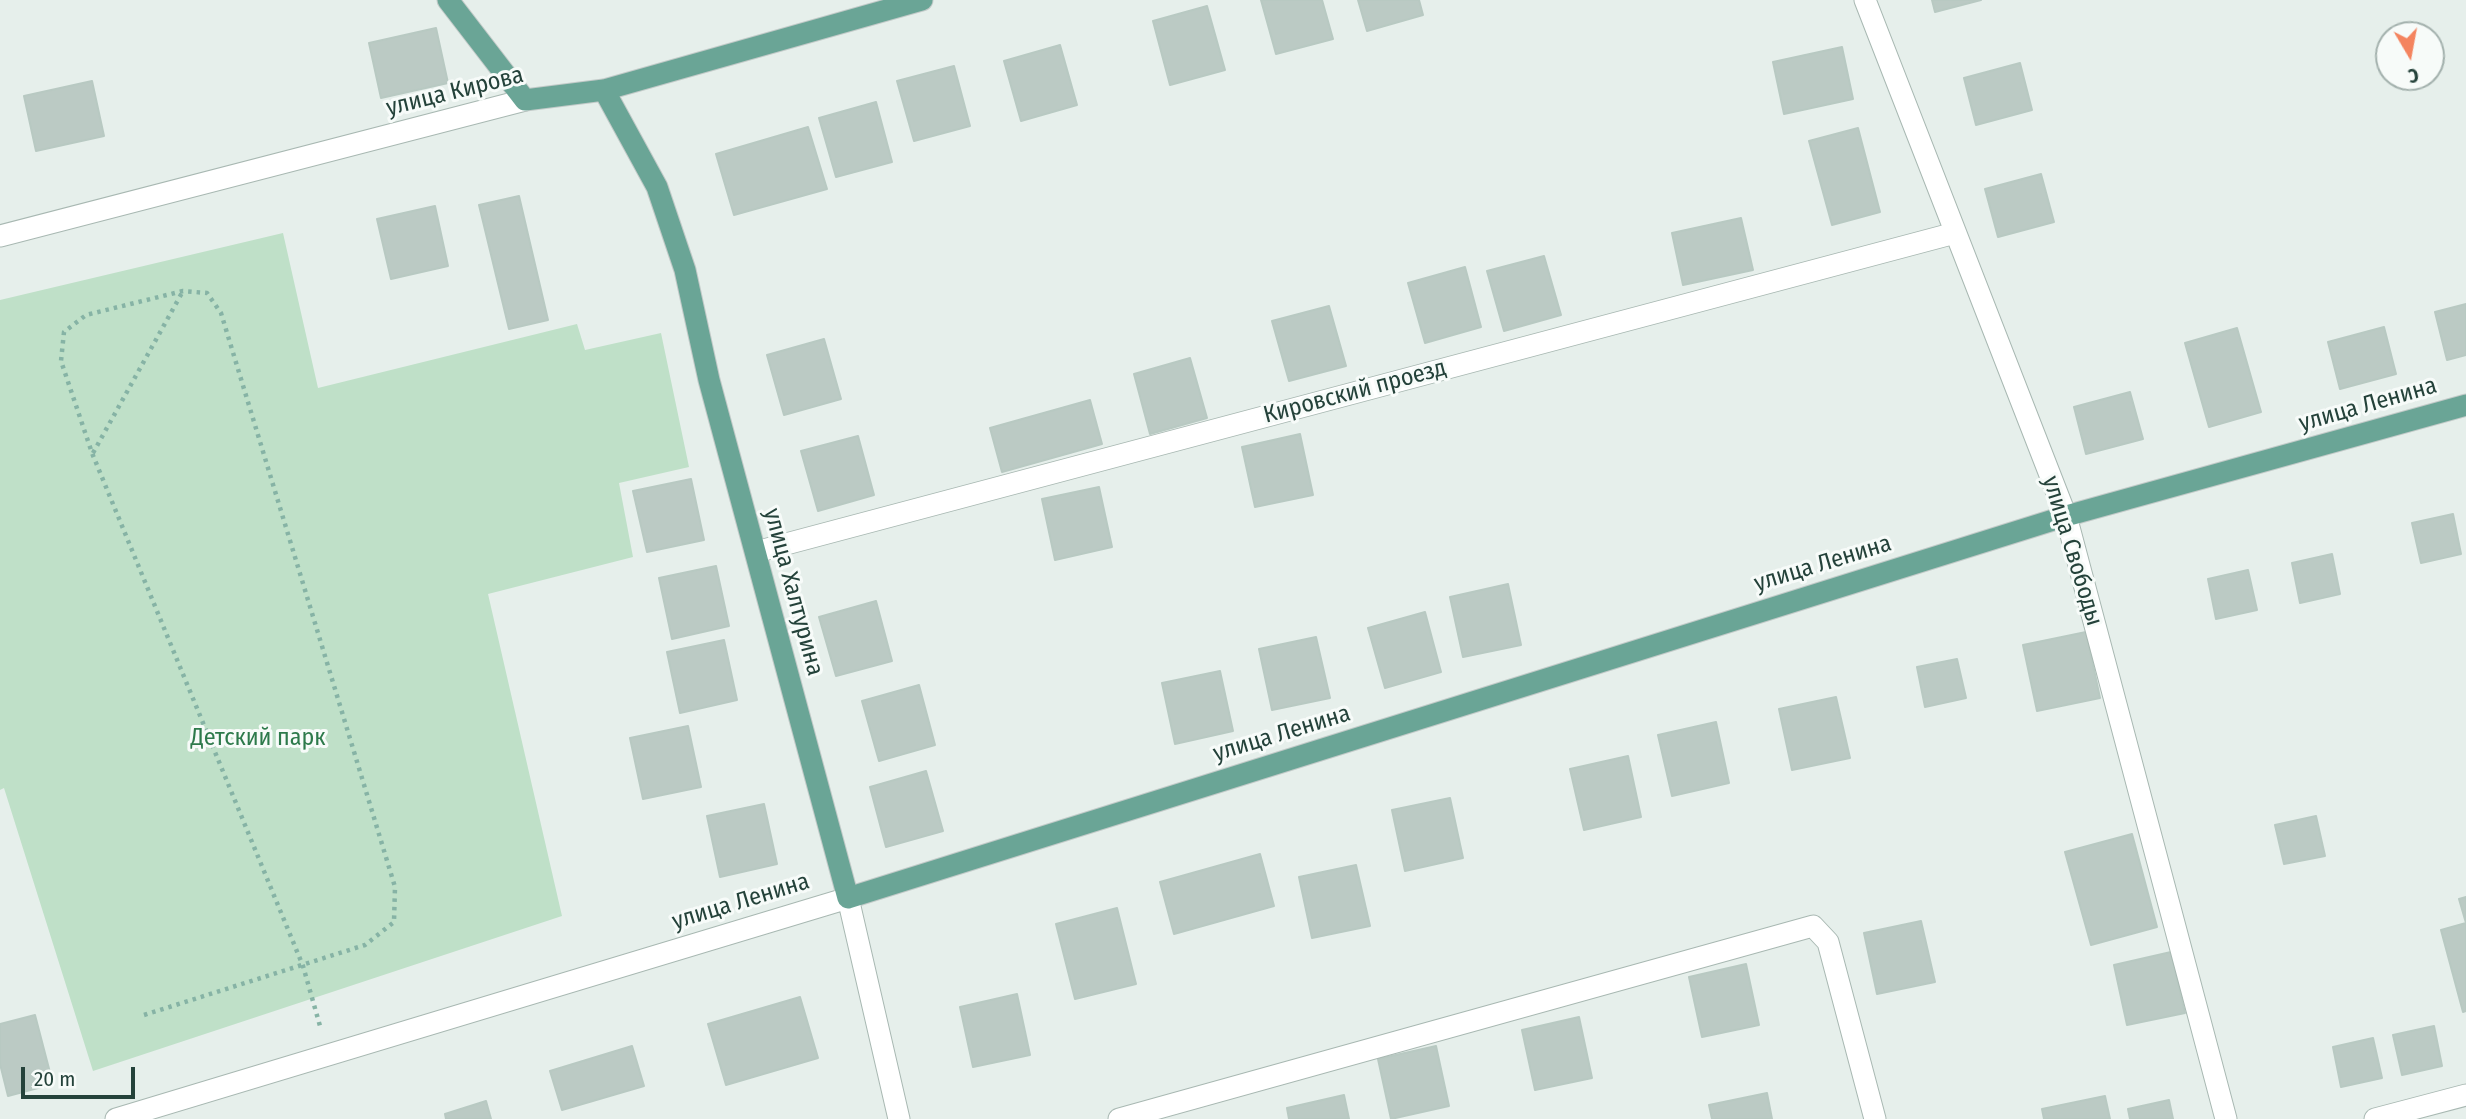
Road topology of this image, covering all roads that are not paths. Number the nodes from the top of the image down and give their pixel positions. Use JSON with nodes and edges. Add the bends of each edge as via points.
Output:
{"nodes":[{"id":1,"x":447,"y":0,"type":"edge"},
{"id":2,"x":922,"y":0,"type":"edge"},
{"id":3,"x":1864,"y":0,"type":"edge"},
{"id":4,"x":604,"y":90,"type":"junction"},
{"id":5,"x":525,"y":100,"type":"junction"},
{"id":6,"x":1955,"y":233,"type":"junction"},
{"id":7,"x":0,"y":236,"type":"edge"},
{"id":8,"x":2466,"y":405,"type":"edge"},
{"id":9,"x":2066,"y":516,"type":"junction"},
{"id":10,"x":755,"y":552,"type":"junction"},
{"id":11,"x":848,"y":898,"type":"junction"},
{"id":12,"x":2466,"y":1095,"type":"edge"},
{"id":13,"x":116,"y":1119,"type":"edge"},
{"id":14,"x":899,"y":1119,"type":"edge"},
{"id":15,"x":1119,"y":1119,"type":"edge"},
{"id":16,"x":1875,"y":1119,"type":"edge"},
{"id":17,"x":2226,"y":1119,"type":"edge"},
{"id":18,"x":2375,"y":1119,"type":"edge"}],
"edges":[{"from":1,"to":5,"type":"main road"},
{"from":2,"to":4,"type":"main road","name":"улица Кирова"},
{"from":3,"to":6,"type":"street","name":"улица Свободы"},
{"from":4,"to":5,"type":"main road","name":"улица Кирова"},
{"from":4,"to":10,"type":"main road","name":"улица Халтурина","via":[[657,187],[685,270]]},
{"from":5,"to":7,"type":"street","name":"улица Кирова"},
{"from":6,"to":9,"type":"street","name":"улица Свободы"},
{"from":6,"to":10,"type":"street","name":"Кировский проезд"},
{"from":8,"to":9,"type":"main road","name":"улица Ленина"},
{"from":9,"to":11,"type":"main road","name":"улица Ленина"},
{"from":9,"to":17,"type":"street","name":"улица Свободы"},
{"from":10,"to":11,"type":"main road","name":"улица Халтурина"},
{"from":11,"to":13,"type":"street","name":"улица Ленина"},
{"from":11,"to":14,"type":"street","name":"улица Халтурина"},
{"from":12,"to":18,"type":"street"},
{"from":15,"to":16,"type":"street","via":[[1812,926],[1828,942]]}]}
